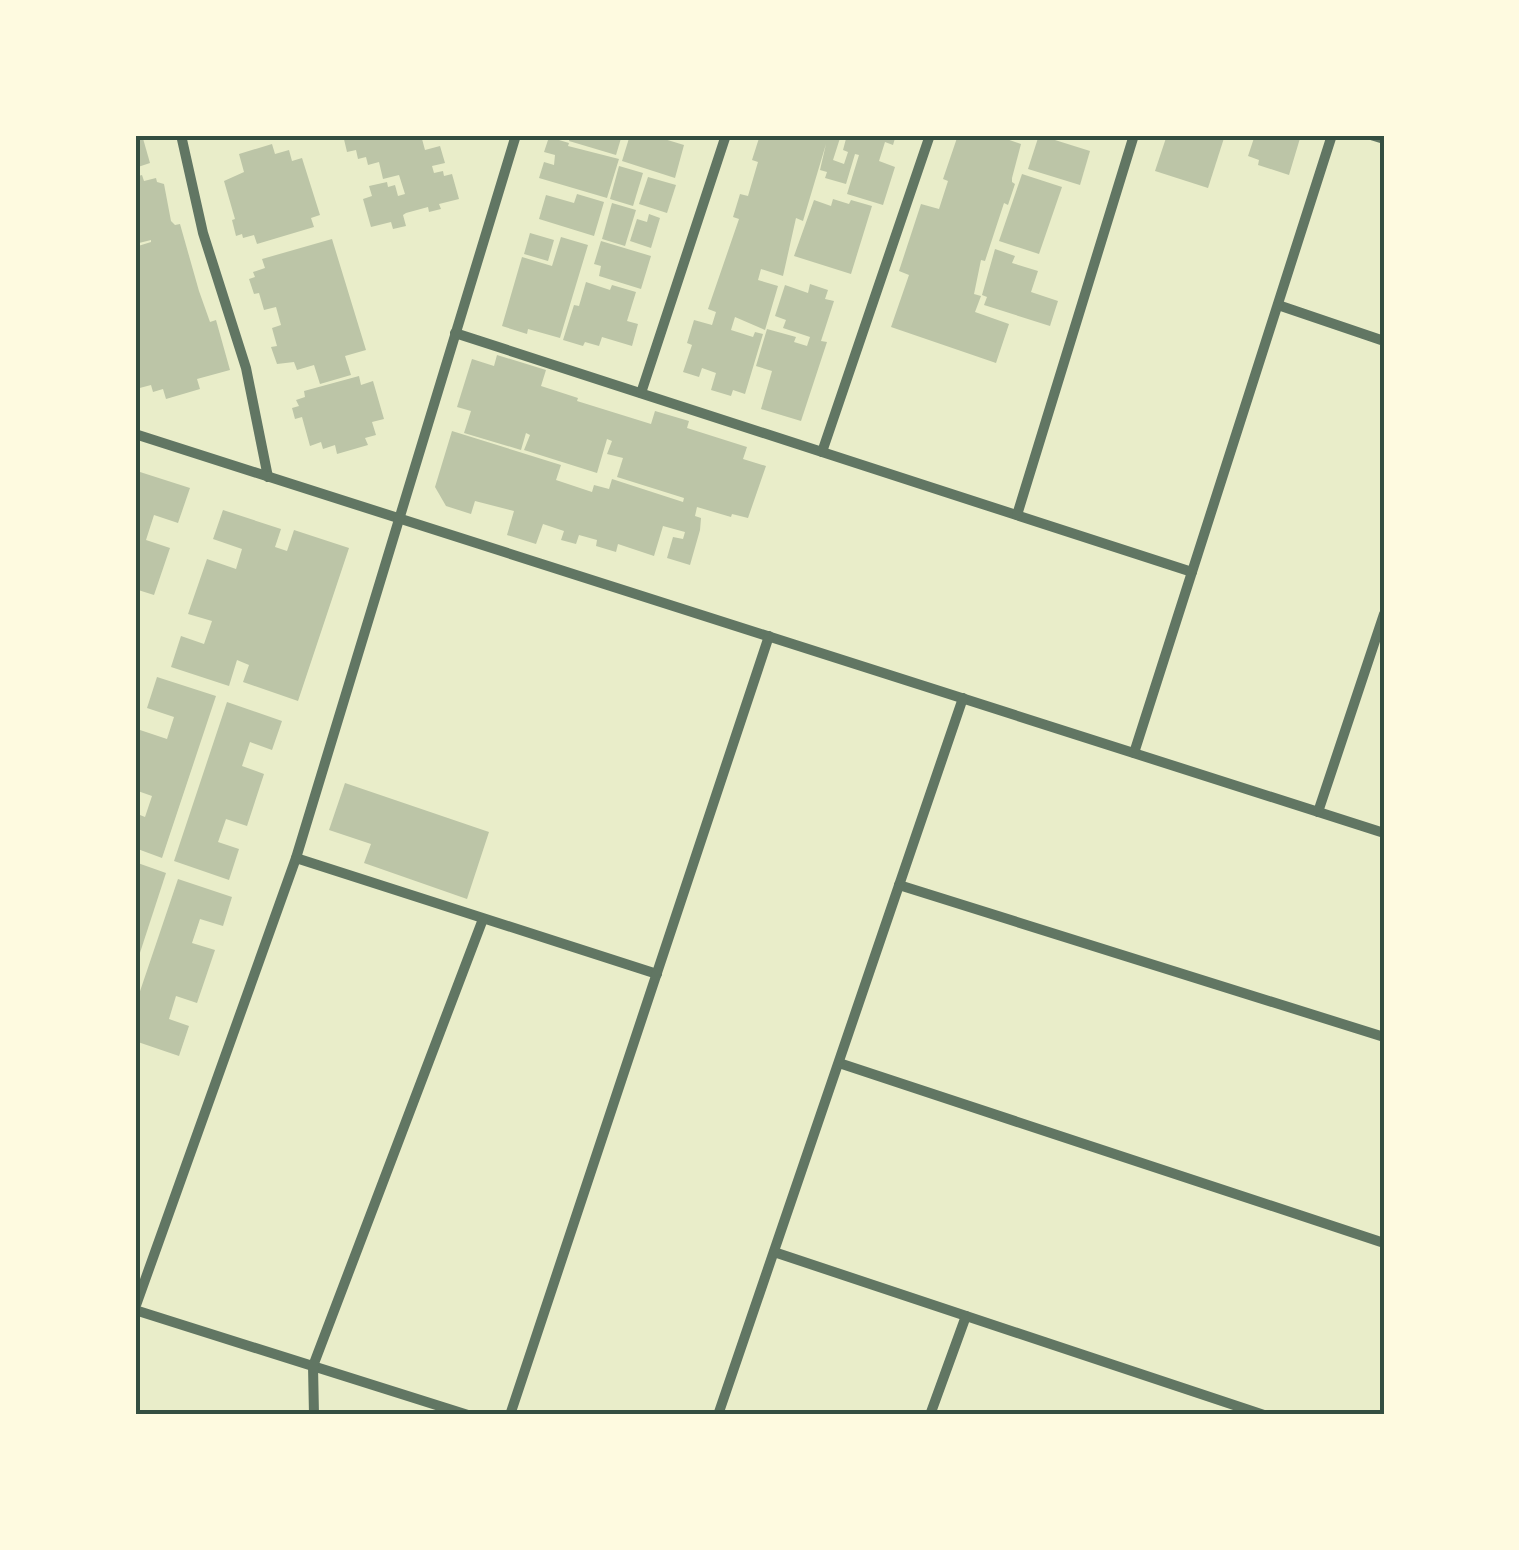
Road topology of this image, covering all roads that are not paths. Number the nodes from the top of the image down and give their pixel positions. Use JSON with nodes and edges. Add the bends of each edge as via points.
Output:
{"nodes":[{"id":1,"x":180,"y":135,"type":"edge"},
{"id":2,"x":516,"y":135,"type":"edge"},
{"id":3,"x":726,"y":135,"type":"edge"},
{"id":4,"x":930,"y":135,"type":"edge"},
{"id":5,"x":1134,"y":135,"type":"edge"},
{"id":6,"x":1332,"y":135,"type":"edge"},
{"id":7,"x":1371,"y":135,"type":"edge"},
{"id":8,"x":1384,"y":140,"type":"edge"},
{"id":9,"x":1278,"y":304,"type":"junction"},
{"id":10,"x":456,"y":333,"type":"junction"},
{"id":11,"x":1384,"y":341,"type":"edge"},
{"id":12,"x":641,"y":393,"type":"junction"},
{"id":13,"x":135,"y":434,"type":"edge"},
{"id":14,"x":822,"y":452,"type":"junction"},
{"id":15,"x":268,"y":477,"type":"junction"},
{"id":16,"x":1016,"y":515,"type":"junction"},
{"id":17,"x":398,"y":518,"type":"junction"},
{"id":18,"x":1192,"y":572,"type":"junction"},
{"id":19,"x":1384,"y":614,"type":"edge"},
{"id":20,"x":769,"y":636,"type":"junction"},
{"id":21,"x":963,"y":698,"type":"junction"},
{"id":22,"x":1134,"y":753,"type":"junction"},
{"id":23,"x":1318,"y":812,"type":"junction"},
{"id":24,"x":1384,"y":833,"type":"edge"},
{"id":25,"x":296,"y":858,"type":"junction"},
{"id":26,"x":900,"y":884,"type":"junction"},
{"id":27,"x":482,"y":918,"type":"junction"},
{"id":28,"x":657,"y":974,"type":"junction"},
{"id":29,"x":1384,"y":1037,"type":"edge"},
{"id":30,"x":838,"y":1063,"type":"junction"},
{"id":31,"x":1384,"y":1243,"type":"edge"},
{"id":32,"x":774,"y":1252,"type":"junction"},
{"id":33,"x":135,"y":1309,"type":"edge"},
{"id":34,"x":966,"y":1316,"type":"junction"},
{"id":35,"x":313,"y":1366,"type":"junction"},
{"id":36,"x":314,"y":1415,"type":"edge"},
{"id":37,"x":468,"y":1415,"type":"edge"},
{"id":38,"x":510,"y":1415,"type":"edge"},
{"id":39,"x":718,"y":1415,"type":"edge"},
{"id":40,"x":930,"y":1415,"type":"edge"},
{"id":41,"x":1264,"y":1415,"type":"edge"}],
"edges":[{"from":1,"to":15,"type":"street","via":[[246,368]]},
{"from":2,"to":10,"type":"street"},
{"from":3,"to":12,"type":"street"},
{"from":4,"to":14,"type":"street"},
{"from":5,"to":16,"type":"street"},
{"from":6,"to":9,"type":"street"},
{"from":7,"to":8,"type":"street"},
{"from":9,"to":11,"type":"street"},
{"from":9,"to":18,"type":"street"},
{"from":10,"to":12,"type":"street"},
{"from":10,"to":17,"type":"street"},
{"from":12,"to":14,"type":"street"},
{"from":13,"to":15,"type":"street"},
{"from":14,"to":16,"type":"street"},
{"from":15,"to":17,"type":"street"},
{"from":16,"to":18,"type":"street"},
{"from":17,"to":20,"type":"street"},
{"from":17,"to":25,"type":"street"},
{"from":18,"to":22,"type":"street"},
{"from":19,"to":23,"type":"street"},
{"from":20,"to":21,"type":"street"},
{"from":20,"to":28,"type":"street"},
{"from":21,"to":22,"type":"street"},
{"from":21,"to":26,"type":"street"},
{"from":22,"to":23,"type":"street"},
{"from":23,"to":24,"type":"street"},
{"from":25,"to":27,"type":"street"},
{"from":25,"to":33,"type":"street"},
{"from":26,"to":29,"type":"street"},
{"from":26,"to":30,"type":"street"},
{"from":27,"to":28,"type":"street"},
{"from":27,"to":35,"type":"street"},
{"from":28,"to":38,"type":"street"},
{"from":30,"to":31,"type":"street"},
{"from":30,"to":32,"type":"street"},
{"from":32,"to":34,"type":"street"},
{"from":32,"to":39,"type":"street"},
{"from":33,"to":35,"type":"street"},
{"from":34,"to":40,"type":"street"},
{"from":34,"to":41,"type":"street"},
{"from":35,"to":36,"type":"street"},
{"from":35,"to":37,"type":"street"}]}
